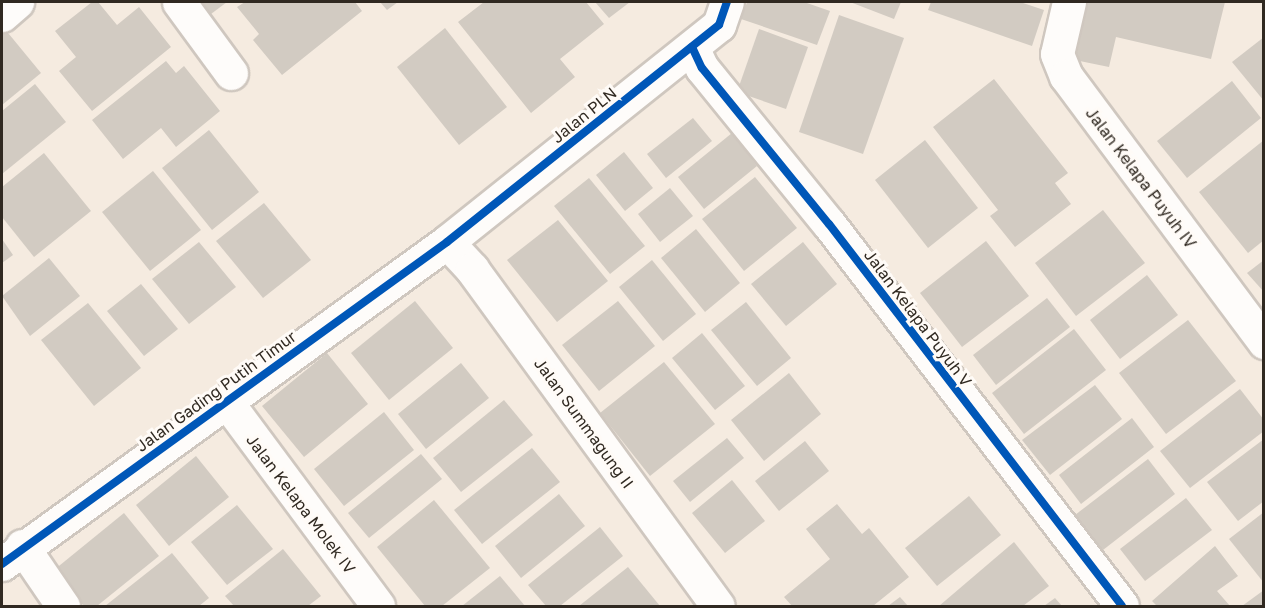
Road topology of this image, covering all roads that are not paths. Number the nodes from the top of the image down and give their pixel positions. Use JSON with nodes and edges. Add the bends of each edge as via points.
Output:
{"nodes":[{"id":1,"x":17,"y":2,"type":"edge"},
{"id":2,"x":179,"y":2,"type":"edge"},
{"id":3,"x":727,"y":2,"type":"edge"},
{"id":4,"x":1070,"y":2,"type":"edge"},
{"id":5,"x":2,"y":15,"type":"edge"},
{"id":6,"x":692,"y":47,"type":"junction"},
{"id":7,"x":231,"y":73,"type":"dead end"},
{"id":8,"x":447,"y":242,"type":"junction"},
{"id":9,"x":1263,"y":342,"type":"edge"},
{"id":10,"x":226,"y":401,"type":"junction"},
{"id":11,"x":12,"y":555,"type":"edge"},
{"id":12,"x":63,"y":606,"type":"edge"},
{"id":13,"x":378,"y":606,"type":"edge"},
{"id":14,"x":718,"y":606,"type":"edge"},
{"id":15,"x":1122,"y":606,"type":"edge"}],
"edges":[{"from":1,"to":5,"type":"street"},
{"from":2,"to":7,"type":"street"},
{"from":3,"to":6,"type":"street","name":"Jalan PLN","via":[[719,25]]},
{"from":4,"to":9,"type":"street","name":"Jalan Kelapa Puyuh IV","via":[[1057,54],[1066,76]]},
{"from":6,"to":8,"type":"street","name":"Jalan PLN"},
{"from":6,"to":15,"type":"street","name":"Jalan Kelapa Puyuh V","via":[[702,68],[829,224]]},
{"from":8,"to":10,"type":"street","name":"Jalan Gading Putih Timur"},
{"from":8,"to":14,"type":"street","name":"Jalan Summagung II","via":[[485,287]]},
{"from":10,"to":11,"type":"street","name":"Jalan Gading Putih Timur"},
{"from":10,"to":13,"type":"street","name":"Jalan Kelapa Molek IV"},
{"from":11,"to":12,"type":"street"}]}
